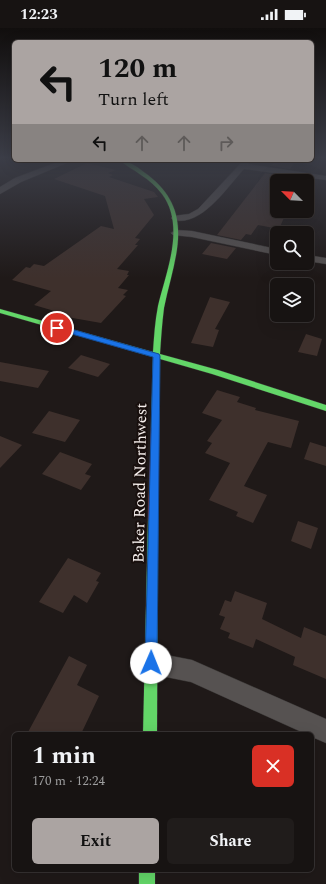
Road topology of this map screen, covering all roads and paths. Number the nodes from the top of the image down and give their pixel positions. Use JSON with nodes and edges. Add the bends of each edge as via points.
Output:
{"nodes":[{"id":1,"x":167,"y":198,"type":"edge"},
{"id":2,"x":213,"y":198,"type":"edge"},
{"id":3,"x":176,"y":218,"type":"junction"},
{"id":4,"x":176,"y":233,"type":"junction"},
{"id":5,"x":270,"y":251,"type":"edge"},
{"id":6,"x":314,"y":259,"type":"edge"},
{"id":7,"x":326,"y":261,"type":"edge"},
{"id":8,"x":0,"y":311,"type":"edge"},
{"id":9,"x":156,"y":356,"type":"junction"},
{"id":10,"x":326,"y":408,"type":"edge"},
{"id":11,"x":151,"y":663,"type":"junction"},
{"id":12,"x":326,"y":731,"type":"edge"},
{"id":13,"x":150,"y":732,"type":"edge"},
{"id":14,"x":147,"y":872,"type":"edge"},
{"id":15,"x":147,"y":884,"type":"edge"}],
"edges":[{"from":1,"to":3,"type":"street"},
{"from":2,"to":3,"type":"street","via":[[201,211],[191,216]]},
{"from":3,"to":4,"type":"street","name":"Baker Road Northwest"},
{"from":4,"to":5,"type":"street"},
{"from":4,"to":9,"type":"street","name":"Baker Road Northwest","via":[[162,300]]},
{"from":6,"to":7,"type":"street"},
{"from":8,"to":9,"type":"street"},
{"from":9,"to":10,"type":"street"},
{"from":9,"to":11,"type":"street","name":"Baker Road Northwest"},
{"from":11,"to":12,"type":"street","via":[[192,671]]},
{"from":11,"to":13,"type":"street","name":"Baker Road Northwest"},
{"from":14,"to":15,"type":"street"}]}
